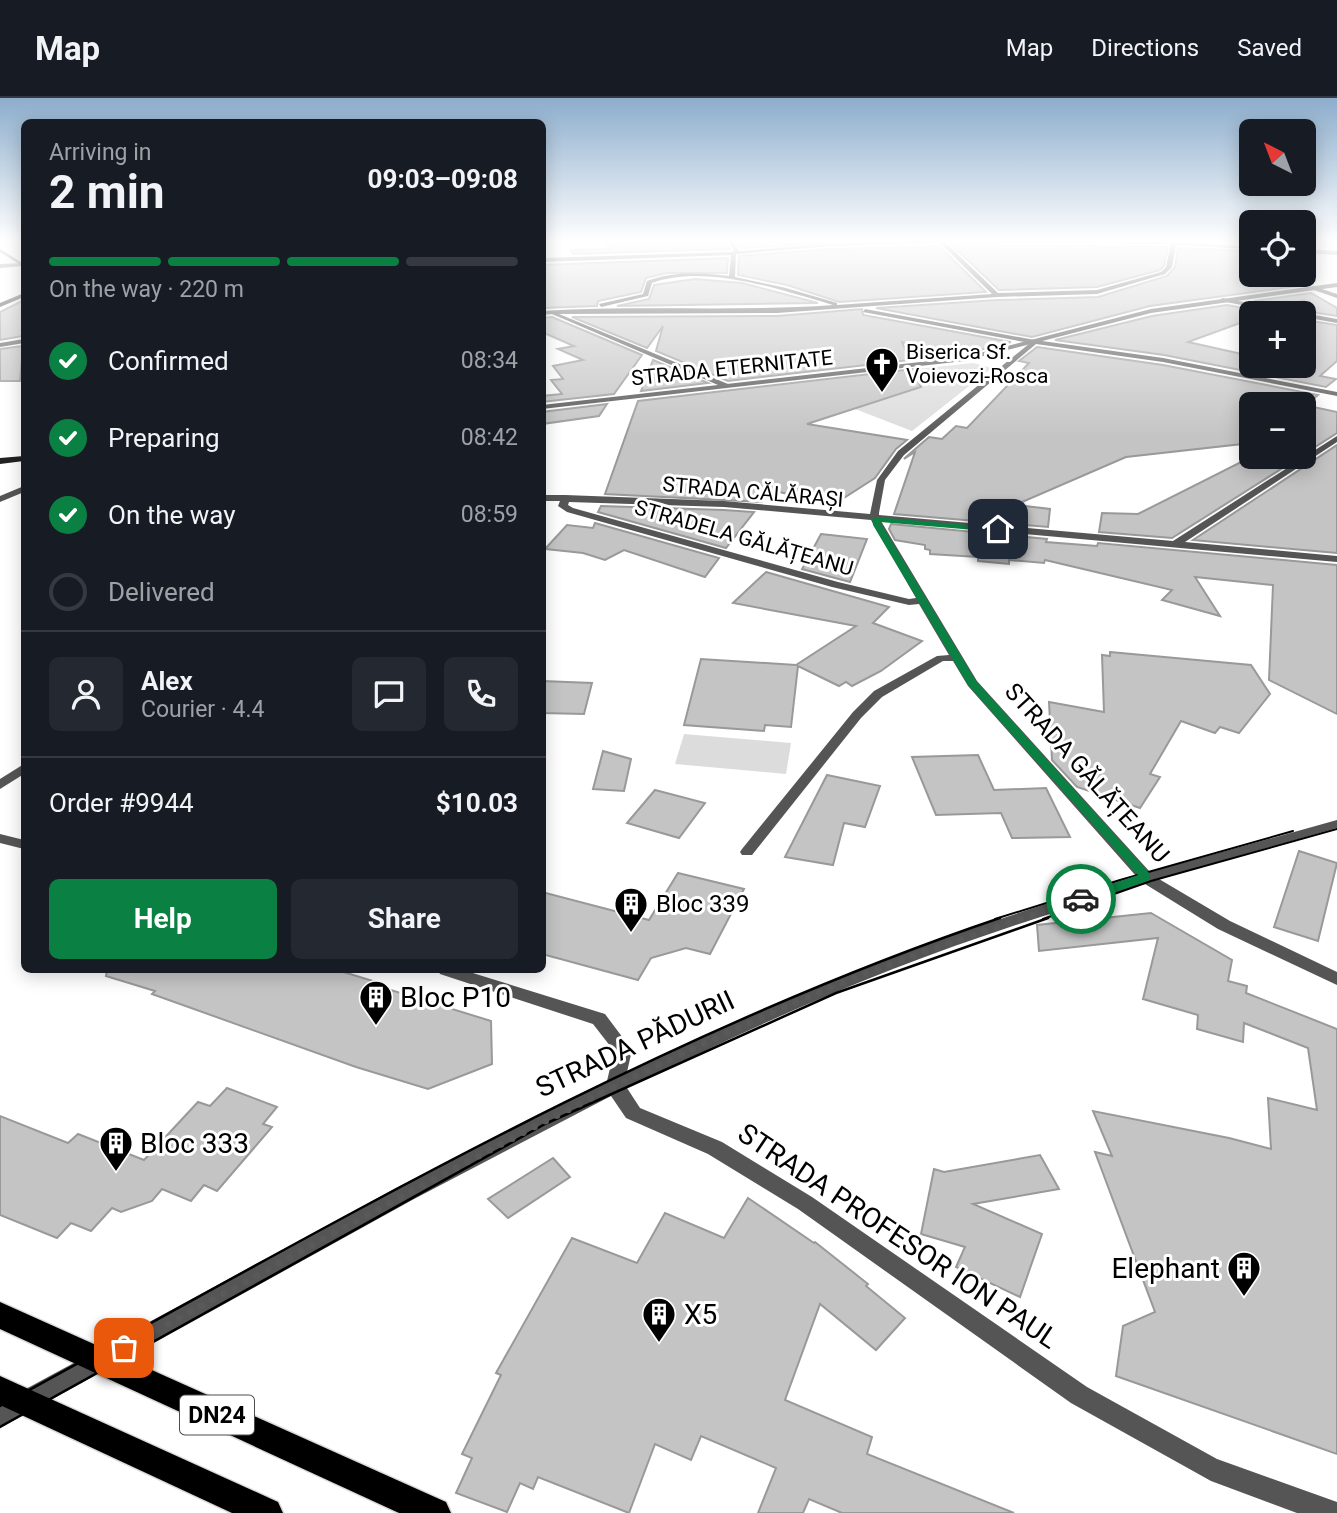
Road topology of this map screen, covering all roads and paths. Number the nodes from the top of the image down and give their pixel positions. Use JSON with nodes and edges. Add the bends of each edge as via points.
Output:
{"nodes":[{"id":1,"x":602,"y":306,"type":"edge"},
{"id":2,"x":840,"y":306,"type":"edge"},
{"id":3,"x":855,"y":306,"type":"edge"},
{"id":4,"x":1183,"y":306,"type":"edge"},
{"id":5,"x":843,"y":307,"type":"junction"},
{"id":6,"x":586,"y":310,"type":"junction"},
{"id":7,"x":546,"y":312,"type":"edge"},
{"id":8,"x":1316,"y":317,"type":"edge"},
{"id":9,"x":1337,"y":321,"type":"edge"},
{"id":10,"x":21,"y":342,"type":"edge"},
{"id":11,"x":1035,"y":342,"type":"junction"},
{"id":12,"x":0,"y":345,"type":"edge"},
{"id":13,"x":725,"y":386,"type":"junction"},
{"id":14,"x":1337,"y":394,"type":"edge"},
{"id":15,"x":546,"y":407,"type":"edge"},
{"id":16,"x":1337,"y":438,"type":"edge"},
{"id":17,"x":21,"y":458,"type":"edge"},
{"id":18,"x":0,"y":461,"type":"edge"},
{"id":19,"x":21,"y":490,"type":"edge"},
{"id":20,"x":546,"y":498,"type":"edge"},
{"id":21,"x":565,"y":498,"type":"junction"},
{"id":22,"x":0,"y":499,"type":"edge"},
{"id":23,"x":876,"y":519,"type":"junction"},
{"id":24,"x":1177,"y":543,"type":"junction"},
{"id":25,"x":1337,"y":559,"type":"edge"},
{"id":26,"x":923,"y":601,"type":"junction"},
{"id":27,"x":956,"y":658,"type":"junction"},
{"id":28,"x":21,"y":770,"type":"edge"},
{"id":29,"x":0,"y":785,"type":"edge"},
{"id":30,"x":1337,"y":824,"type":"edge"},
{"id":31,"x":0,"y":838,"type":"edge"},
{"id":32,"x":21,"y":844,"type":"edge"},
{"id":33,"x":747,"y":852,"type":"dead end"},
{"id":34,"x":1146,"y":877,"type":"junction"},
{"id":35,"x":455,"y":973,"type":"edge"},
{"id":36,"x":1337,"y":979,"type":"edge"},
{"id":37,"x":615,"y":1086,"type":"junction"},
{"id":38,"x":0,"y":1315,"type":"edge"},
{"id":39,"x":100,"y":1361,"type":"junction"},
{"id":40,"x":9,"y":1403,"type":"edge"},
{"id":41,"x":267,"y":1513,"type":"edge"},
{"id":42,"x":435,"y":1513,"type":"edge"},
{"id":43,"x":1332,"y":1513,"type":"edge"}],
"edges":[{"from":1,"to":6,"type":"street"},
{"from":2,"to":5,"type":"street"},
{"from":3,"to":5,"type":"street"},
{"from":4,"to":11,"type":"street","name":"STRADA ETERNITATE"},
{"from":5,"to":6,"type":"street","via":[[741,312]]},
{"from":5,"to":11,"type":"street"},
{"from":6,"to":7,"type":"street"},
{"from":7,"to":13,"type":"street"},
{"from":8,"to":9,"type":"street"},
{"from":10,"to":12,"type":"street"},
{"from":11,"to":13,"type":"street","name":"STRADA ETERNITATE","via":[[939,363]]},
{"from":11,"to":14,"type":"street","via":[[1163,360]]},
{"from":11,"to":23,"type":"street","via":[[901,453],[881,480]]},
{"from":13,"to":15,"type":"street","name":"STRADA ETERNITATE"},
{"from":16,"to":24,"type":"street"},
{"from":17,"to":18,"type":"main road"},
{"from":19,"to":22,"type":"street"},
{"from":20,"to":21,"type":"street","name":"STRADA CĂLĂRAȘI"},
{"from":21,"to":23,"type":"street","name":"STRADA CĂLĂRAȘI","via":[[724,504]]},
{"from":21,"to":26,"type":"street","name":"STRADELA GĂLĂȚEANU","via":[[563,506],[570,510],[835,585]]},
{"from":23,"to":24,"type":"street","name":"STRADA CĂLĂRAȘI"},
{"from":23,"to":26,"type":"street","name":"STRADA GĂLĂȚEANU"},
{"from":24,"to":25,"type":"street","name":"STRADA CĂLĂRAȘI"},
{"from":26,"to":27,"type":"street","name":"STRADA GĂLĂȚEANU"},
{"from":27,"to":33,"type":"street","via":[[941,658],[878,694]]},
{"from":27,"to":34,"type":"street","name":"STRADA GĂLĂȚEANU","via":[[972,683]]},
{"from":28,"to":29,"type":"street"},
{"from":30,"to":34,"type":"street","name":"STRADA PĂDURII"},
{"from":31,"to":32,"type":"street"},
{"from":34,"to":36,"type":"street","name":"STRADA GĂLĂȚEANU","via":[[1224,925]]},
{"from":34,"to":37,"type":"street","name":"STRADA PĂDURII","via":[[826,989]]},
{"from":35,"to":37,"type":"street","via":[[599,1019],[623,1051]]},
{"from":37,"to":39,"type":"street","name":"STRADA PĂDURII","via":[[531,1126]]},
{"from":37,"to":43,"type":"street","name":"STRADA PROFESOR ION PAUL","via":[[633,1114],[715,1148],[805,1203],[1079,1395],[1211,1469]]},
{"from":38,"to":39,"type":"main road","number":"DN24"},
{"from":39,"to":40,"type":"street","name":"STRADA PĂDURII"},
{"from":39,"to":42,"type":"main road","number":"DN24"},
{"from":40,"to":41,"type":"main road","number":"DN24"}]}
